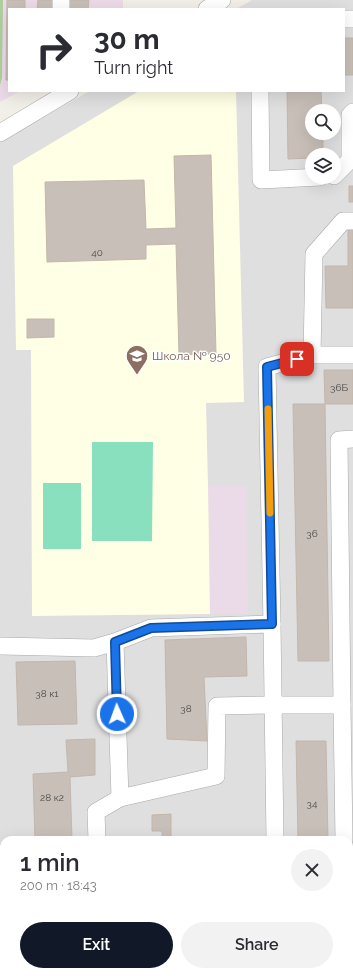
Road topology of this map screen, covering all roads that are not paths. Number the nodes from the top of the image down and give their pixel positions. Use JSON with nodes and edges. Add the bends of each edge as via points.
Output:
{"nodes":[{"id":1,"x":222,"y":0,"type":"edge"},
{"id":2,"x":209,"y":8,"type":"edge"},
{"id":3,"x":68,"y":92,"type":"edge"},
{"id":4,"x":260,"y":92,"type":"edge"},
{"id":5,"x":353,"y":112,"type":"edge"},
{"id":6,"x":0,"y":133,"type":"edge"},
{"id":7,"x":341,"y":169,"type":"edge"},
{"id":8,"x":305,"y":178,"type":"edge"},
{"id":9,"x":353,"y":221,"type":"edge"},
{"id":10,"x":312,"y":355,"type":"junction"},
{"id":11,"x":353,"y":355,"type":"edge"},
{"id":12,"x":353,"y":439,"type":"edge"},
{"id":13,"x":272,"y":624,"type":"junction"},
{"id":14,"x":115,"y":642,"type":"junction"},
{"id":15,"x":0,"y":646,"type":"edge"},
{"id":16,"x":274,"y":705,"type":"junction"},
{"id":17,"x":342,"y":706,"type":"junction"},
{"id":18,"x":120,"y":798,"type":"junction"},
{"id":19,"x":97,"y":836,"type":"edge"},
{"id":20,"x":275,"y":836,"type":"edge"},
{"id":21,"x":344,"y":836,"type":"edge"}],
"edges":[{"from":1,"to":2,"type":"street"},
{"from":3,"to":6,"type":"street"},
{"from":4,"to":8,"type":"street","via":[[261,180]]},
{"from":5,"to":7,"type":"street","via":[[350,115],[350,160]]},
{"from":9,"to":10,"type":"street","via":[[343,221],[314,254]]},
{"from":10,"to":11,"type":"street"},
{"from":10,"to":13,"type":"street","via":[[267,367]]},
{"from":12,"to":17,"type":"street","via":[[339,440]]},
{"from":13,"to":14,"type":"street","via":[[151,628]]},
{"from":13,"to":16,"type":"street"},
{"from":14,"to":15,"type":"street","via":[[94,648]]},
{"from":14,"to":18,"type":"street"},
{"from":16,"to":17,"type":"street"},
{"from":16,"to":18,"type":"street","via":[[217,706],[216,776]]},
{"from":16,"to":20,"type":"street"},
{"from":17,"to":21,"type":"street"},
{"from":18,"to":19,"type":"street","via":[[96,812]]}]}
